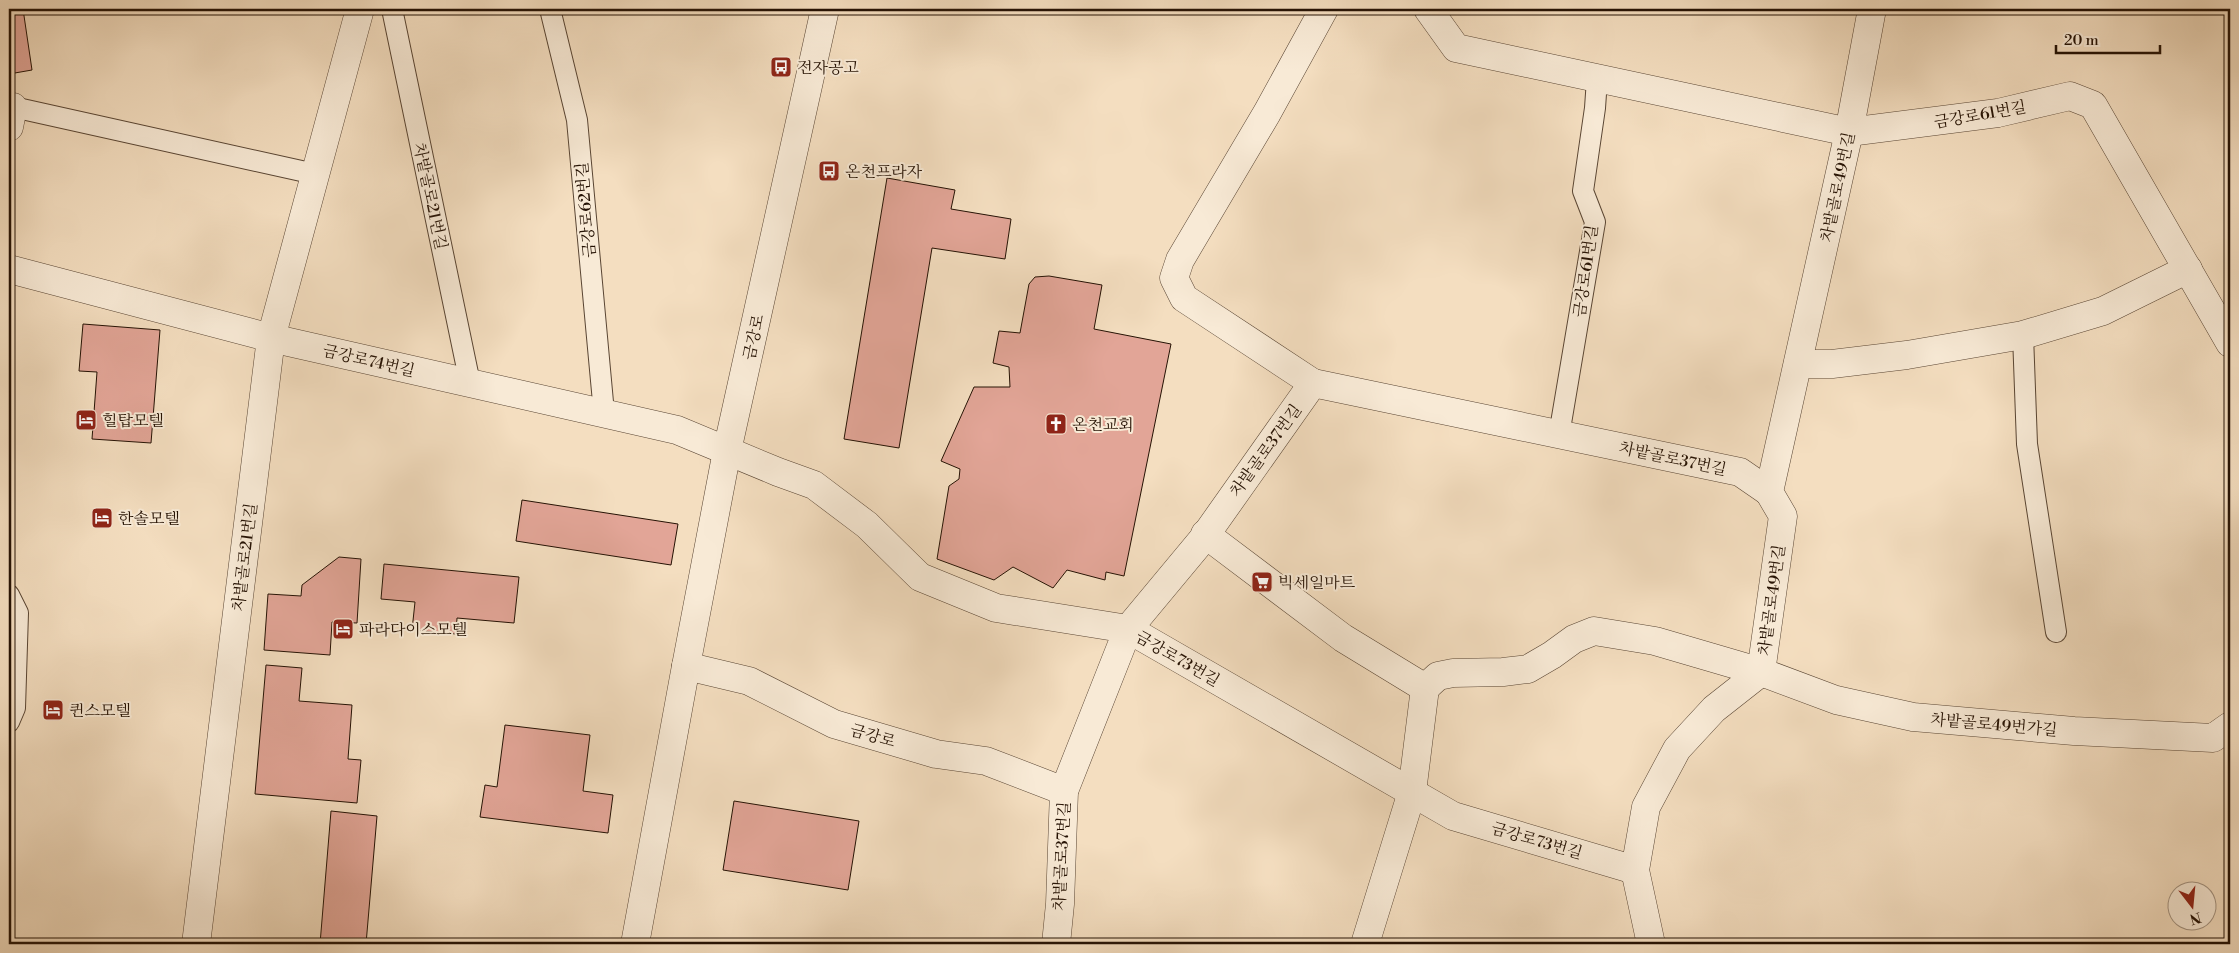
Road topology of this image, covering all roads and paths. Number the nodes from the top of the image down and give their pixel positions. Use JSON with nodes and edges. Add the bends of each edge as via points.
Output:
{"nodes":[{"id":1,"x":360,"y":9,"type":"edge"},
{"id":2,"x":392,"y":9,"type":"edge"},
{"id":3,"x":550,"y":9,"type":"edge"},
{"id":4,"x":825,"y":9,"type":"edge"},
{"id":5,"x":1324,"y":9,"type":"edge"},
{"id":6,"x":1428,"y":9,"type":"edge"},
{"id":7,"x":1872,"y":9,"type":"edge"},
{"id":8,"x":1597,"y":78,"type":"junction"},
{"id":9,"x":11,"y":117,"type":"edge"},
{"id":10,"x":1849,"y":132,"type":"junction"},
{"id":11,"x":315,"y":174,"type":"junction"},
{"id":12,"x":9,"y":269,"type":"edge"},
{"id":13,"x":2188,"y":269,"type":"junction"},
{"id":14,"x":2023,"y":335,"type":"junction"},
{"id":15,"x":271,"y":338,"type":"junction"},
{"id":16,"x":2230,"y":343,"type":"edge"},
{"id":17,"x":1798,"y":364,"type":"junction"},
{"id":18,"x":470,"y":383,"type":"junction"},
{"id":19,"x":1313,"y":383,"type":"junction"},
{"id":20,"x":604,"y":414,"type":"junction"},
{"id":21,"x":1559,"y":435,"type":"junction"},
{"id":22,"x":728,"y":451,"type":"junction"},
{"id":23,"x":1770,"y":492,"type":"junction"},
{"id":24,"x":1205,"y":534,"type":"junction"},
{"id":25,"x":9,"y":595,"type":"edge"},
{"id":26,"x":1128,"y":629,"type":"junction"},
{"id":27,"x":2056,"y":632,"type":"dead end"},
{"id":28,"x":686,"y":666,"type":"junction"},
{"id":29,"x":1761,"y":672,"type":"junction"},
{"id":30,"x":1425,"y":688,"type":"junction"},
{"id":31,"x":9,"y":722,"type":"edge"},
{"id":32,"x":2230,"y":726,"type":"edge"},
{"id":33,"x":1064,"y":791,"type":"junction"},
{"id":34,"x":1412,"y":792,"type":"junction"},
{"id":35,"x":1635,"y":870,"type":"junction"},
{"id":36,"x":196,"y":944,"type":"edge"},
{"id":37,"x":635,"y":944,"type":"edge"},
{"id":38,"x":1056,"y":944,"type":"edge"},
{"id":39,"x":1365,"y":944,"type":"edge"},
{"id":40,"x":1651,"y":944,"type":"edge"}],
"edges":[{"from":1,"to":11,"type":"street","name":"차밭골로21번길"},
{"from":2,"to":18,"type":"lane","name":"차밭골로21번길"},
{"from":3,"to":20,"type":"lane","name":"금강로62번길","via":[[577,120]]},
{"from":4,"to":22,"type":"street","name":"금강로"},
{"from":5,"to":19,"type":"street","via":[[1180,260],[1174,278],[1184,298]]},
{"from":6,"to":8,"type":"street","name":"금강로61번길","via":[[1456,48]]},
{"from":7,"to":10,"type":"street","name":"차밭골로49번길"},
{"from":8,"to":10,"type":"street","name":"금강로61번길"},
{"from":8,"to":21,"type":"lane","name":"금강로61번길","via":[[1583,191],[1595,222]]},
{"from":9,"to":11,"type":"lane"},
{"from":10,"to":13,"type":"street","name":"금강로61번길","via":[[1998,113],[2070,96],[2093,106]]},
{"from":10,"to":17,"type":"street","name":"차밭골로49번길"},
{"from":11,"to":15,"type":"street","name":"차밭골로21번길"},
{"from":12,"to":15,"type":"street","name":"금강로74번길"},
{"from":13,"to":14,"type":"street","via":[[2103,311]]},
{"from":13,"to":16,"type":"street","name":"금강로61번길"},
{"from":14,"to":17,"type":"street","via":[[1897,356],[1832,364]]},
{"from":14,"to":27,"type":"lane","via":[[2027,444]]},
{"from":15,"to":18,"type":"street","name":"금강로74번길"},
{"from":15,"to":36,"type":"street","name":"차밭골로21번길"},
{"from":17,"to":23,"type":"street","name":"차밭골로49번길"},
{"from":18,"to":20,"type":"street","name":"금강로74번길"},
{"from":19,"to":21,"type":"street","name":"차밭골로37번길"},
{"from":19,"to":24,"type":"street","name":"차밭골로37번길"},
{"from":20,"to":22,"type":"street","name":"금강로74번길","via":[[677,430]]},
{"from":21,"to":23,"type":"street","name":"차밭골로37번길","via":[[1740,472]]},
{"from":22,"to":26,"type":"street","name":"금강로73번길","via":[[814,485],[867,525],[920,577],[996,608]]},
{"from":22,"to":28,"type":"street","name":"금강로"},
{"from":23,"to":29,"type":"street","name":"차밭골로49번길","via":[[1783,516]]},
{"from":24,"to":26,"type":"street","name":"차밭골로37번길"},
{"from":24,"to":30,"type":"street","via":[[1342,638]]},
{"from":25,"to":31,"type":"lane","via":[[18,613],[15,708]]},
{"from":26,"to":33,"type":"street","name":"차밭골로37번길"},
{"from":26,"to":34,"type":"street","name":"금강로73번길"},
{"from":28,"to":33,"type":"street","name":"금강로","via":[[749,681],[834,724],[936,754],[986,761]]},
{"from":28,"to":37,"type":"street","name":"금강로"},
{"from":29,"to":30,"type":"street","name":"차밭골로49번가길","via":[[1655,641],[1594,631],[1574,639],[1528,668],[1503,672],[1453,672],[1438,676]]},
{"from":29,"to":32,"type":"street","name":"차밭골로49번가길","via":[[1836,700],[1913,717],[2074,731],[2213,738]]},
{"from":29,"to":35,"type":"street","name":"차밭골로49번길","via":[[1714,709],[1677,749],[1646,807]]},
{"from":30,"to":34,"type":"street"},
{"from":33,"to":38,"type":"street","name":"차밭골로37번길"},
{"from":34,"to":35,"type":"street","name":"금강로73번길","via":[[1453,816]]},
{"from":34,"to":39,"type":"street"},
{"from":35,"to":40,"type":"street","name":"차밭골로49번길"}]}
